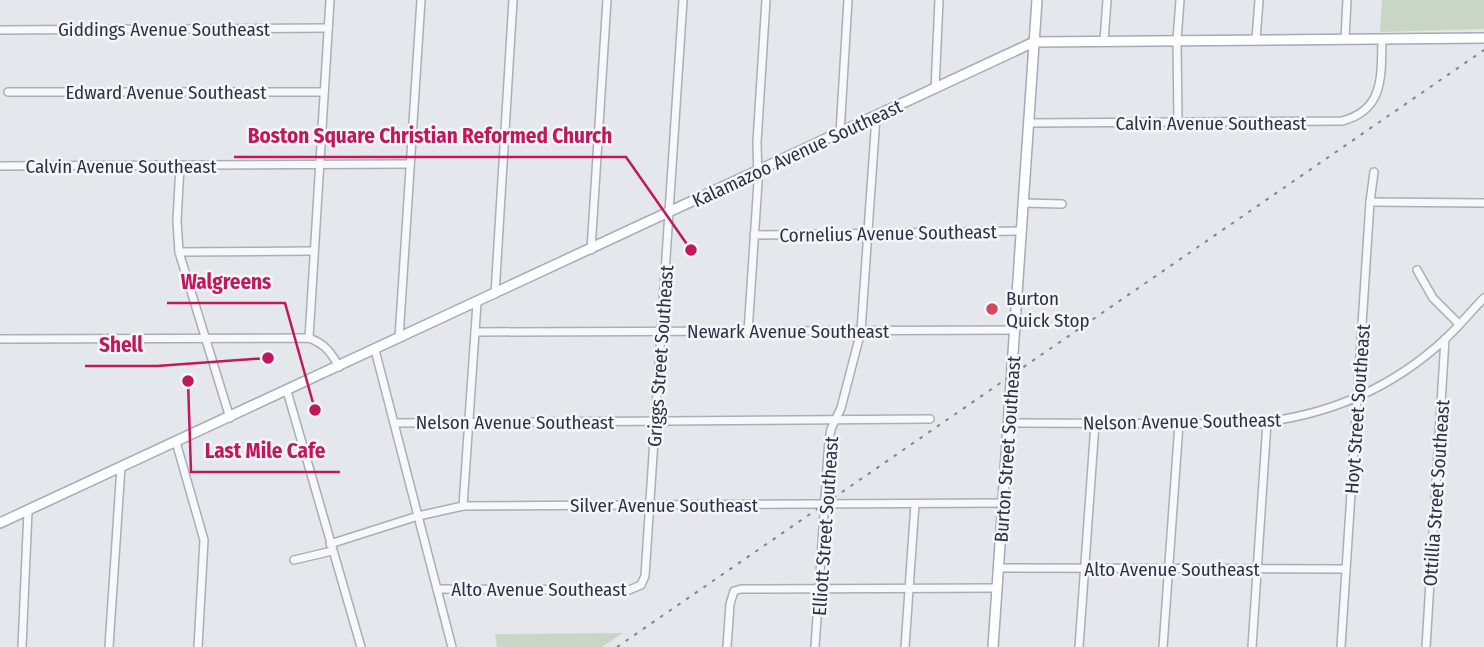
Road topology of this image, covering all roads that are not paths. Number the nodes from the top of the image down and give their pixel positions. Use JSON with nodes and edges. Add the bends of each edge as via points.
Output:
{"nodes":[{"id":1,"x":330,"y":0,"type":"edge"},
{"id":2,"x":421,"y":0,"type":"edge"},
{"id":3,"x":513,"y":0,"type":"edge"},
{"id":4,"x":607,"y":0,"type":"edge"},
{"id":5,"x":682,"y":0,"type":"edge"},
{"id":6,"x":766,"y":0,"type":"edge"},
{"id":7,"x":848,"y":0,"type":"edge"},
{"id":8,"x":939,"y":0,"type":"edge"},
{"id":9,"x":1037,"y":0,"type":"edge"},
{"id":10,"x":1107,"y":0,"type":"edge"},
{"id":11,"x":1180,"y":0,"type":"edge"},
{"id":12,"x":1259,"y":0,"type":"edge"},
{"id":13,"x":1347,"y":0,"type":"edge"},
{"id":14,"x":328,"y":28,"type":"junction"},
{"id":15,"x":0,"y":30,"type":"edge"},
{"id":16,"x":1382,"y":38,"type":"junction"},
{"id":17,"x":1484,"y":38,"type":"edge"},
{"id":18,"x":1256,"y":39,"type":"junction"},
{"id":19,"x":1345,"y":39,"type":"junction"},
{"id":20,"x":1177,"y":40,"type":"junction"},
{"id":21,"x":1104,"y":41,"type":"junction"},
{"id":22,"x":1034,"y":42,"type":"junction"},
{"id":23,"x":935,"y":89,"type":"junction"},
{"id":24,"x":8,"y":92,"type":"dead end"},
{"id":25,"x":324,"y":92,"type":"junction"},
{"id":26,"x":876,"y":117,"type":"junction"},
{"id":27,"x":1029,"y":123,"type":"junction"},
{"id":28,"x":1178,"y":123,"type":"junction"},
{"id":29,"x":840,"y":133,"type":"junction"},
{"id":30,"x":410,"y":164,"type":"junction"},
{"id":31,"x":318,"y":165,"type":"junction"},
{"id":32,"x":0,"y":166,"type":"edge"},
{"id":33,"x":180,"y":166,"type":"junction"},
{"id":34,"x":494,"y":166,"type":"dead end"},
{"id":35,"x":503,"y":166,"type":"junction"},
{"id":36,"x":757,"y":172,"type":"junction"},
{"id":37,"x":1374,"y":172,"type":"dead end"},
{"id":38,"x":1370,"y":202,"type":"junction"},
{"id":39,"x":1024,"y":203,"type":"junction"},
{"id":40,"x":1484,"y":203,"type":"edge"},
{"id":41,"x":1062,"y":204,"type":"dead end"},
{"id":42,"x":670,"y":212,"type":"junction"},
{"id":43,"x":1022,"y":231,"type":"junction"},
{"id":44,"x":868,"y":233,"type":"junction"},
{"id":45,"x":754,"y":235,"type":"junction"},
{"id":46,"x":591,"y":250,"type":"junction"},
{"id":47,"x":313,"y":251,"type":"junction"},
{"id":48,"x":179,"y":252,"type":"junction"},
{"id":49,"x":1417,"y":270,"type":"dead end"},
{"id":50,"x":495,"y":294,"type":"junction"},
{"id":51,"x":1484,"y":298,"type":"edge"},
{"id":52,"x":477,"y":303,"type":"junction"},
{"id":53,"x":1459,"y":324,"type":"junction"},
{"id":54,"x":1016,"y":330,"type":"junction"},
{"id":55,"x":861,"y":331,"type":"junction"},
{"id":56,"x":475,"y":332,"type":"junction"},
{"id":57,"x":660,"y":332,"type":"junction"},
{"id":58,"x":748,"y":332,"type":"junction"},
{"id":59,"x":206,"y":337,"type":"junction"},
{"id":60,"x":309,"y":338,"type":"junction"},
{"id":61,"x":399,"y":338,"type":"junction"},
{"id":62,"x":0,"y":339,"type":"edge"},
{"id":63,"x":1446,"y":339,"type":"junction"},
{"id":64,"x":374,"y":350,"type":"junction"},
{"id":65,"x":339,"y":367,"type":"junction"},
{"id":66,"x":287,"y":391,"type":"junction"},
{"id":67,"x":1358,"y":398,"type":"junction"},
{"id":68,"x":230,"y":418,"type":"junction"},
{"id":69,"x":930,"y":419,"type":"dead end"},
{"id":70,"x":836,"y":420,"type":"junction"},
{"id":71,"x":655,"y":421,"type":"junction"},
{"id":72,"x":468,"y":422,"type":"junction"},
{"id":73,"x":1267,"y":422,"type":"junction"},
{"id":74,"x":394,"y":423,"type":"junction"},
{"id":75,"x":1009,"y":423,"type":"junction"},
{"id":76,"x":1095,"y":424,"type":"junction"},
{"id":77,"x":1179,"y":424,"type":"junction"},
{"id":78,"x":176,"y":442,"type":"junction"},
{"id":79,"x":121,"y":467,"type":"junction"},
{"id":80,"x":1003,"y":503,"type":"junction"},
{"id":81,"x":915,"y":504,"type":"junction"},
{"id":82,"x":649,"y":505,"type":"junction"},
{"id":83,"x":824,"y":505,"type":"junction"},
{"id":84,"x":463,"y":506,"type":"junction"},
{"id":85,"x":28,"y":511,"type":"junction"},
{"id":86,"x":418,"y":516,"type":"junction"},
{"id":87,"x":0,"y":523,"type":"edge"},
{"id":88,"x":331,"y":548,"type":"junction"},
{"id":89,"x":294,"y":560,"type":"dead end"},
{"id":90,"x":998,"y":568,"type":"junction"},
{"id":91,"x":1084,"y":569,"type":"junction"},
{"id":92,"x":1169,"y":569,"type":"junction"},
{"id":93,"x":1257,"y":569,"type":"junction"},
{"id":94,"x":1346,"y":569,"type":"junction"},
{"id":95,"x":641,"y":585,"type":"joint"},
{"id":96,"x":909,"y":587,"type":"junction"},
{"id":97,"x":437,"y":589,"type":"junction"},
{"id":98,"x":820,"y":589,"type":"junction"},
{"id":99,"x":997,"y":589,"type":"junction"},
{"id":100,"x":22,"y":647,"type":"edge"},
{"id":101,"x":110,"y":647,"type":"edge"},
{"id":102,"x":198,"y":647,"type":"edge"},
{"id":103,"x":361,"y":647,"type":"edge"},
{"id":104,"x":452,"y":647,"type":"edge"},
{"id":105,"x":727,"y":647,"type":"edge"},
{"id":106,"x":816,"y":647,"type":"edge"},
{"id":107,"x":905,"y":647,"type":"edge"},
{"id":108,"x":993,"y":647,"type":"edge"},
{"id":109,"x":1079,"y":647,"type":"edge"},
{"id":110,"x":1163,"y":647,"type":"edge"},
{"id":111,"x":1252,"y":647,"type":"edge"},
{"id":112,"x":1341,"y":647,"type":"edge"},
{"id":113,"x":1426,"y":647,"type":"edge"}],
"edges":[{"from":1,"to":14,"type":"street"},
{"from":2,"to":30,"type":"street"},
{"from":3,"to":35,"type":"street"},
{"from":4,"to":46,"type":"street"},
{"from":5,"to":42,"type":"street","name":"Griggs Street Southeast"},
{"from":6,"to":36,"type":"street"},
{"from":7,"to":29,"type":"street"},
{"from":8,"to":23,"type":"street"},
{"from":9,"to":22,"type":"main road","name":"Burton Street Southeast"},
{"from":10,"to":21,"type":"street"},
{"from":11,"to":20,"type":"street"},
{"from":12,"to":18,"type":"street"},
{"from":13,"to":19,"type":"street"},
{"from":14,"to":15,"type":"street","name":"Giddings Avenue Southeast"},
{"from":14,"to":25,"type":"street"},
{"from":16,"to":17,"type":"main road","name":"Kalamazoo Avenue Southeast"},
{"from":16,"to":19,"type":"main road","name":"Kalamazoo Avenue Southeast"},
{"from":16,"to":28,"type":"street","name":"Calvin Avenue Southeast","via":[[1378,90],[1368,107],[1342,121]]},
{"from":18,"to":19,"type":"main road","name":"Kalamazoo Avenue Southeast"},
{"from":18,"to":20,"type":"main road","name":"Kalamazoo Avenue Southeast"},
{"from":20,"to":21,"type":"main road","name":"Kalamazoo Avenue Southeast"},
{"from":20,"to":28,"type":"street"},
{"from":21,"to":22,"type":"main road","name":"Kalamazoo Avenue Southeast"},
{"from":22,"to":23,"type":"main road","name":"Kalamazoo Avenue Southeast"},
{"from":22,"to":27,"type":"main road","name":"Burton Street Southeast"},
{"from":23,"to":26,"type":"main road","name":"Kalamazoo Avenue Southeast"},
{"from":24,"to":25,"type":"street","name":"Edward Avenue Southeast"},
{"from":25,"to":31,"type":"street"},
{"from":26,"to":29,"type":"main road","name":"Kalamazoo Avenue Southeast"},
{"from":26,"to":44,"type":"street","name":"Elliott Street Southeast"},
{"from":27,"to":28,"type":"street","name":"Calvin Avenue Southeast"},
{"from":27,"to":39,"type":"main road","name":"Burton Street Southeast"},
{"from":29,"to":36,"type":"main road","name":"Kalamazoo Avenue Southeast"},
{"from":30,"to":31,"type":"street","name":"Calvin Avenue Southeast"},
{"from":30,"to":61,"type":"street"},
{"from":31,"to":33,"type":"street","name":"Calvin Avenue Southeast"},
{"from":31,"to":47,"type":"street"},
{"from":32,"to":33,"type":"street","name":"Calvin Avenue Southeast"},
{"from":33,"to":48,"type":"street"},
{"from":34,"to":35,"type":"street"},
{"from":35,"to":50,"type":"street"},
{"from":36,"to":42,"type":"main road","name":"Kalamazoo Avenue Southeast"},
{"from":36,"to":45,"type":"street"},
{"from":37,"to":38,"type":"street","name":"Hoyt Street Southeast"},
{"from":38,"to":40,"type":"street"},
{"from":38,"to":67,"type":"street","name":"Hoyt Street Southeast"},
{"from":39,"to":41,"type":"street"},
{"from":39,"to":43,"type":"main road","name":"Burton Street Southeast"},
{"from":42,"to":46,"type":"main road","name":"Kalamazoo Avenue Southeast"},
{"from":42,"to":57,"type":"street","name":"Griggs Street Southeast"},
{"from":43,"to":44,"type":"street","name":"Cornelius Avenue Southeast"},
{"from":43,"to":54,"type":"main road","name":"Burton Street Southeast"},
{"from":44,"to":45,"type":"street","name":"Cornelius Avenue Southeast"},
{"from":44,"to":55,"type":"street","name":"Elliott Street Southeast"},
{"from":45,"to":58,"type":"street"},
{"from":46,"to":50,"type":"main road","name":"Kalamazoo Avenue Southeast"},
{"from":47,"to":48,"type":"street"},
{"from":47,"to":60,"type":"street"},
{"from":48,"to":59,"type":"street"},
{"from":49,"to":53,"type":"street","via":[[1433,298]]},
{"from":50,"to":52,"type":"main road","name":"Kalamazoo Avenue Southeast"},
{"from":51,"to":53,"type":"street","name":"Nelson Avenue Southeast"},
{"from":52,"to":56,"type":"street"},
{"from":52,"to":61,"type":"main road","name":"Kalamazoo Avenue Southeast"},
{"from":53,"to":63,"type":"street","name":"Nelson Avenue Southeast"},
{"from":54,"to":55,"type":"street","name":"Newark Avenue Southeast"},
{"from":54,"to":75,"type":"main road","name":"Burton Street Southeast"},
{"from":55,"to":58,"type":"street","name":"Newark Avenue Southeast"},
{"from":55,"to":70,"type":"street","name":"Elliott Street Southeast"},
{"from":56,"to":57,"type":"street","name":"Newark Avenue Southeast"},
{"from":56,"to":72,"type":"street"},
{"from":57,"to":58,"type":"street","name":"Newark Avenue Southeast"},
{"from":57,"to":71,"type":"street","name":"Griggs Street Southeast"},
{"from":59,"to":60,"type":"street"},
{"from":59,"to":62,"type":"street"},
{"from":59,"to":68,"type":"street"},
{"from":60,"to":65,"type":"street","via":[[322,343]]},
{"from":61,"to":64,"type":"main road","name":"Kalamazoo Avenue Southeast"},
{"from":63,"to":67,"type":"street","name":"Nelson Avenue Southeast","via":[[1408,369]]},
{"from":63,"to":113,"type":"street","name":"Ottillia Street Southeast"},
{"from":64,"to":65,"type":"main road","name":"Kalamazoo Avenue Southeast"},
{"from":64,"to":74,"type":"street"},
{"from":65,"to":66,"type":"main road","name":"Kalamazoo Avenue Southeast"},
{"from":66,"to":68,"type":"main road","name":"Kalamazoo Avenue Southeast"},
{"from":66,"to":88,"type":"street"},
{"from":67,"to":73,"type":"street","name":"Nelson Avenue Southeast"},
{"from":67,"to":94,"type":"street","name":"Hoyt Street Southeast"},
{"from":68,"to":78,"type":"main road","name":"Kalamazoo Avenue Southeast"},
{"from":69,"to":70,"type":"street","name":"Nelson Avenue Southeast"},
{"from":70,"to":71,"type":"street","name":"Nelson Avenue Southeast"},
{"from":70,"to":83,"type":"street","name":"Elliott Street Southeast","via":[[829,440]]},
{"from":71,"to":72,"type":"street","name":"Nelson Avenue Southeast"},
{"from":71,"to":82,"type":"street","name":"Griggs Street Southeast"},
{"from":72,"to":74,"type":"street","name":"Nelson Avenue Southeast"},
{"from":72,"to":84,"type":"street"},
{"from":73,"to":77,"type":"street","name":"Nelson Avenue Southeast"},
{"from":73,"to":93,"type":"street"},
{"from":74,"to":86,"type":"street"},
{"from":75,"to":76,"type":"street","name":"Nelson Avenue Southeast"},
{"from":75,"to":80,"type":"main road","name":"Burton Street Southeast"},
{"from":76,"to":77,"type":"street","name":"Nelson Avenue Southeast"},
{"from":76,"to":91,"type":"street"},
{"from":77,"to":92,"type":"street"},
{"from":78,"to":79,"type":"main road","name":"Kalamazoo Avenue Southeast"},
{"from":78,"to":102,"type":"street","via":[[204,540]]},
{"from":79,"to":85,"type":"main road","name":"Kalamazoo Avenue Southeast"},
{"from":79,"to":101,"type":"street"},
{"from":80,"to":81,"type":"street","name":"Silver Avenue Southeast"},
{"from":80,"to":90,"type":"main road","name":"Burton Street Southeast"},
{"from":81,"to":83,"type":"street","name":"Silver Avenue Southeast"},
{"from":81,"to":96,"type":"street"},
{"from":82,"to":83,"type":"street","name":"Silver Avenue Southeast"},
{"from":82,"to":84,"type":"street","name":"Silver Avenue Southeast"},
{"from":82,"to":95,"type":"street","name":"Griggs Street Southeast","via":[[648,554]]},
{"from":83,"to":98,"type":"street","name":"Elliott Street Southeast"},
{"from":84,"to":86,"type":"street","name":"Silver Avenue Southeast"},
{"from":85,"to":87,"type":"main road","name":"Kalamazoo Avenue Southeast"},
{"from":85,"to":100,"type":"street"},
{"from":86,"to":88,"type":"street","name":"Silver Avenue Southeast"},
{"from":86,"to":97,"type":"street"},
{"from":88,"to":89,"type":"street","name":"Silver Avenue Southeast"},
{"from":88,"to":103,"type":"street"},
{"from":90,"to":91,"type":"street","name":"Alto Avenue Southeast"},
{"from":90,"to":99,"type":"main road","name":"Burton Street Southeast"},
{"from":91,"to":92,"type":"street","name":"Alto Avenue Southeast"},
{"from":91,"to":109,"type":"street"},
{"from":92,"to":93,"type":"street","name":"Alto Avenue Southeast"},
{"from":92,"to":110,"type":"street"},
{"from":93,"to":94,"type":"street","name":"Alto Avenue Southeast"},
{"from":93,"to":111,"type":"street"},
{"from":94,"to":112,"type":"street","name":"Hoyt Street Southeast"},
{"from":95,"to":97,"type":"street","name":"Alto Avenue Southeast","via":[[629,590]]},
{"from":96,"to":98,"type":"street"},
{"from":96,"to":99,"type":"street"},
{"from":96,"to":107,"type":"street"},
{"from":97,"to":104,"type":"street"},
{"from":98,"to":105,"type":"street","via":[[751,587],[734,591]]},
{"from":98,"to":106,"type":"street","name":"Elliott Street Southeast"},
{"from":99,"to":108,"type":"main road","name":"Burton Street Southeast"}]}
